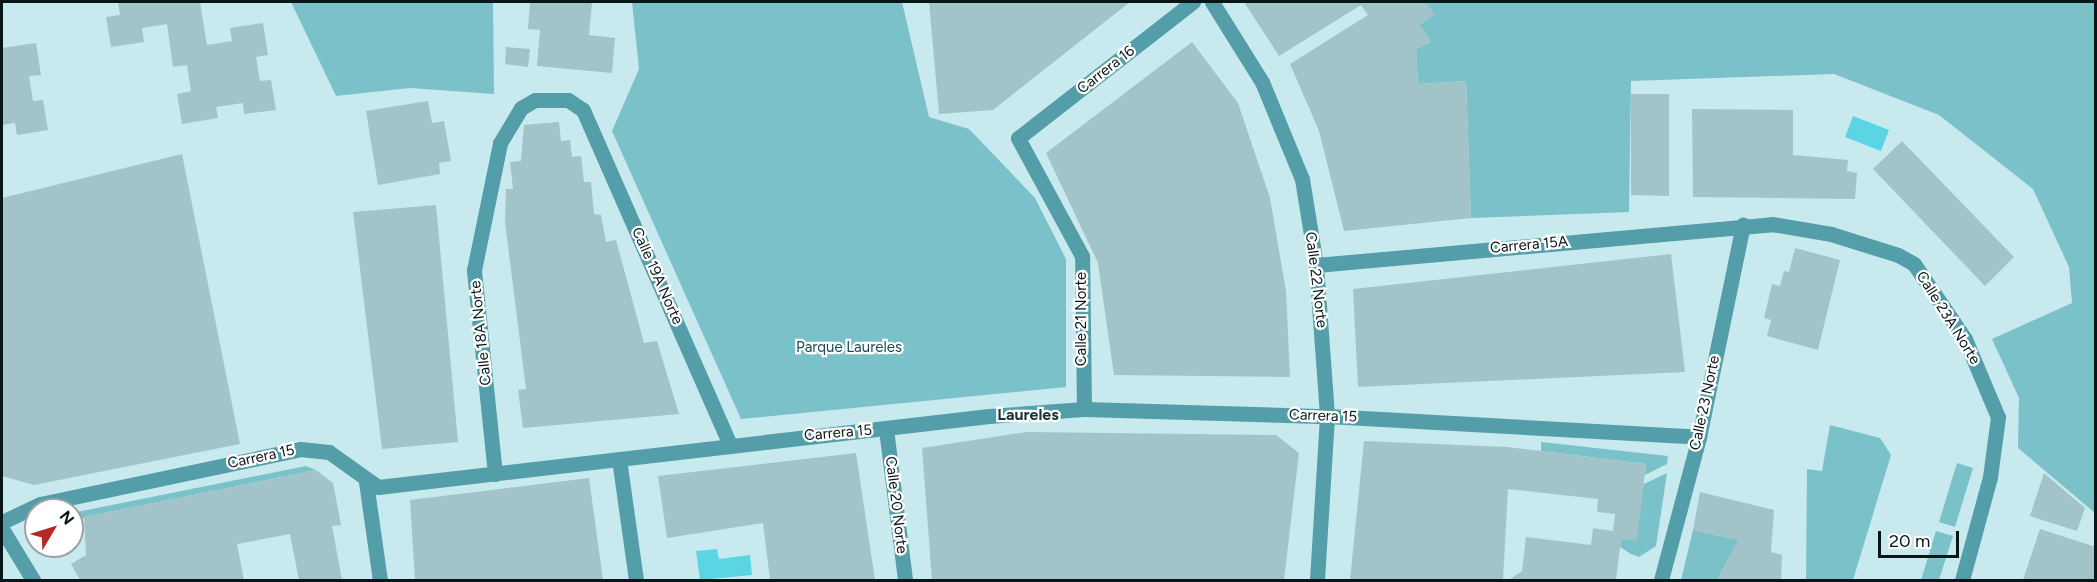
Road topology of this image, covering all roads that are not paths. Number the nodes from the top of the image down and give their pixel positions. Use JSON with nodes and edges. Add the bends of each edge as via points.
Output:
{"nodes":[{"id":1,"x":1193,"y":2,"type":"edge"},
{"id":2,"x":1212,"y":2,"type":"edge"},
{"id":3,"x":508,"y":124,"type":"joint"},
{"id":4,"x":1018,"y":138,"type":"joint"},
{"id":5,"x":1743,"y":225,"type":"junction"},
{"id":6,"x":1914,"y":264,"type":"joint"},
{"id":7,"x":1316,"y":265,"type":"junction"},
{"id":8,"x":1084,"y":409,"type":"junction"},
{"id":9,"x":1327,"y":416,"type":"junction"},
{"id":10,"x":886,"y":429,"type":"junction"},
{"id":11,"x":1699,"y":437,"type":"junction"},
{"id":12,"x":729,"y":442,"type":"junction"},
{"id":13,"x":619,"y":459,"type":"junction"},
{"id":14,"x":495,"y":474,"type":"junction"},
{"id":15,"x":366,"y":482,"type":"junction"},
{"id":16,"x":2,"y":522,"type":"edge"},
{"id":17,"x":2,"y":529,"type":"edge"},
{"id":18,"x":33,"y":580,"type":"edge"},
{"id":19,"x":380,"y":580,"type":"edge"},
{"id":20,"x":636,"y":580,"type":"edge"},
{"id":21,"x":905,"y":580,"type":"edge"},
{"id":22,"x":1317,"y":580,"type":"edge"},
{"id":23,"x":1661,"y":580,"type":"edge"},
{"id":24,"x":1962,"y":580,"type":"edge"}],
"edges":[{"from":1,"to":4,"type":"street","name":"Carrera 16"},
{"from":2,"to":7,"type":"street","name":"Calle 22 Norte","via":[[1285,128],[1302,179]]},
{"from":3,"to":12,"type":"street","name":"Calle 19A Norte","via":[[535,100],[568,100],[583,111]]},
{"from":3,"to":14,"type":"street","name":"Calle 18A Norte","via":[[474,270]]},
{"from":4,"to":8,"type":"street","name":"Calle 21 Norte","via":[[1082,256]]},
{"from":5,"to":6,"type":"street","name":"Carrera 15A","via":[[1831,234]]},
{"from":5,"to":7,"type":"street","name":"Carrera 15A"},
{"from":5,"to":11,"type":"street","name":"Calle 23 Norte"},
{"from":6,"to":24,"type":"street","name":"Calle 23A Norte","via":[[1965,339],[1998,417],[1990,477]]},
{"from":7,"to":9,"type":"street","name":"Calle 22 Norte"},
{"from":8,"to":9,"type":"street","name":"Carrera 15"},
{"from":8,"to":10,"type":"street","name":"Carrera 15"},
{"from":9,"to":11,"type":"street","name":"Carrera 15"},
{"from":9,"to":22,"type":"street","name":"Calle 22 Norte"},
{"from":10,"to":12,"type":"street","name":"Carrera 15"},
{"from":10,"to":21,"type":"street","name":"Calle 20 Norte"},
{"from":11,"to":23,"type":"street","name":"Calle 23 Norte"},
{"from":12,"to":13,"type":"street","name":"Carrera 15"},
{"from":13,"to":14,"type":"street","name":"Carrera 15"},
{"from":13,"to":20,"type":"street"},
{"from":14,"to":15,"type":"street","name":"Carrera 15","via":[[378,487]]},
{"from":15,"to":16,"type":"street","name":"Carrera 15","via":[[329,452],[300,449],[40,504]]},
{"from":15,"to":19,"type":"street"},
{"from":17,"to":18,"type":"street"}]}
